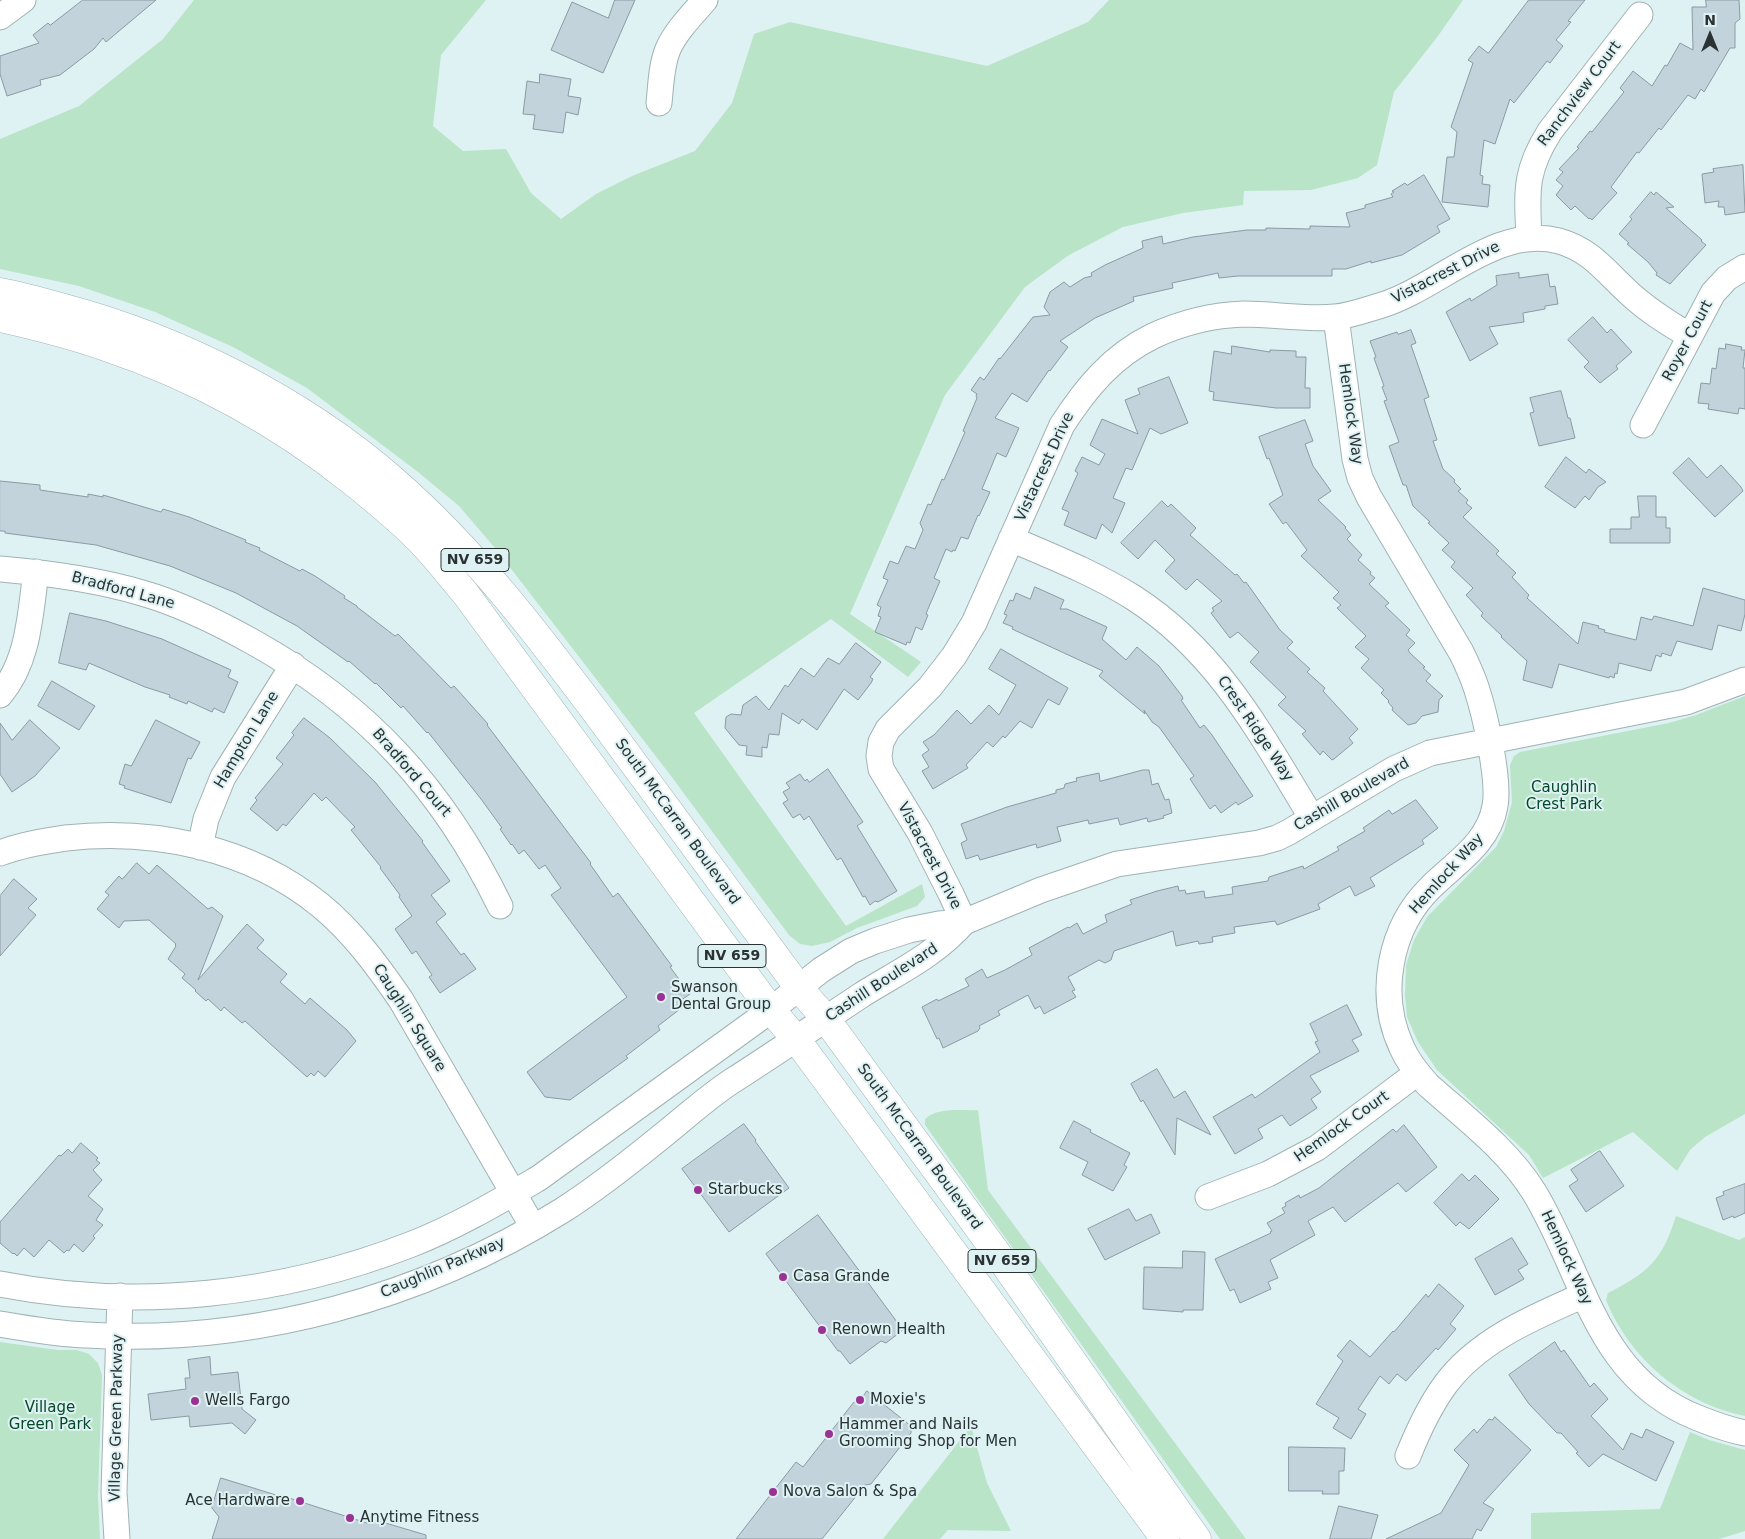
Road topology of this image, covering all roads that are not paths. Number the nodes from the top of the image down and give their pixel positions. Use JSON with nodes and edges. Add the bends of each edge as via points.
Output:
{"nodes":[{"id":1,"x":23,"y":0,"type":"edge"},
{"id":2,"x":705,"y":0,"type":"edge"},
{"id":3,"x":1640,"y":15,"type":"dead end"},
{"id":4,"x":0,"y":17,"type":"edge"},
{"id":5,"x":659,"y":103,"type":"dead end"},
{"id":6,"x":1529,"y":238,"type":"junction"},
{"id":7,"x":1745,"y":267,"type":"edge"},
{"id":8,"x":0,"y":292,"type":"edge"},
{"id":9,"x":1336,"y":317,"type":"junction"},
{"id":10,"x":0,"y":318,"type":"edge"},
{"id":11,"x":1690,"y":336,"type":"junction"},
{"id":12,"x":1643,"y":425,"type":"dead end"},
{"id":13,"x":1011,"y":539,"type":"junction"},
{"id":14,"x":0,"y":569,"type":"edge"},
{"id":15,"x":36,"y":572,"type":"junction"},
{"id":16,"x":293,"y":665,"type":"junction"},
{"id":17,"x":1745,"y":680,"type":"edge"},
{"id":18,"x":0,"y":695,"type":"edge"},
{"id":19,"x":1489,"y":741,"type":"junction"},
{"id":20,"x":1312,"y":818,"type":"junction"},
{"id":21,"x":200,"y":847,"type":"junction"},
{"id":22,"x":0,"y":853,"type":"edge"},
{"id":23,"x":500,"y":906,"type":"dead end"},
{"id":24,"x":964,"y":922,"type":"junction"},
{"id":25,"x":799,"y":988,"type":"junction"},
{"id":26,"x":771,"y":1010,"type":"junction"},
{"id":27,"x":826,"y":1019,"type":"junction"},
{"id":28,"x":796,"y":1039,"type":"junction"},
{"id":29,"x":1418,"y":1073,"type":"junction"},
{"id":30,"x":513,"y":1193,"type":"junction"},
{"id":31,"x":1208,"y":1197,"type":"dead end"},
{"id":32,"x":533,"y":1227,"type":"junction"},
{"id":33,"x":0,"y":1284,"type":"edge"},
{"id":34,"x":1584,"y":1295,"type":"junction"},
{"id":35,"x":120,"y":1296,"type":"junction"},
{"id":36,"x":0,"y":1324,"type":"edge"},
{"id":37,"x":118,"y":1336,"type":"junction"},
{"id":38,"x":1745,"y":1433,"type":"edge"},
{"id":39,"x":1408,"y":1456,"type":"dead end"},
{"id":40,"x":117,"y":1539,"type":"edge"},
{"id":41,"x":1165,"y":1539,"type":"edge"},
{"id":42,"x":1197,"y":1539,"type":"edge"}],
"edges":[{"from":1,"to":4,"type":"street"},
{"from":2,"to":5,"type":"street","via":[[668,50]]},
{"from":3,"to":6,"type":"street","name":"Ranchview Court","via":[[1538,150],[1527,192]]},
{"from":6,"to":9,"type":"street","name":"Vistacrest Drive","via":[[1487,251],[1411,294]]},
{"from":6,"to":11,"type":"street","name":"Vistacrest Drive","via":[[1559,241],[1578,248],[1596,260],[1657,316]]},
{"from":7,"to":11,"type":"street","name":"Royer Court","via":[[1727,278],[1713,293]]},
{"from":8,"to":25,"type":"main road","name":"South McCarran Boulevard","number":"NV 659","via":[[96,316],[203,359],[262,389],[308,418],[391,478],[469,554],[516,609],[664,803]]},
{"from":9,"to":13,"type":"street","name":"Vistacrest Drive","via":[[1244,314],[1212,317],[1183,324],[1125,353],[1080,397],[1062,425]]},
{"from":9,"to":19,"type":"street","name":"Hemlock Way","via":[[1360,478],[1461,652],[1476,687]]},
{"from":10,"to":26,"type":"main road","number":"NV 659","via":[[106,347],[158,366],[218,394],[323,458],[381,504],[425,546],[465,593]]},
{"from":11,"to":12,"type":"street","name":"Royer Court"},
{"from":13,"to":20,"type":"street","name":"Crest Ridge Way","via":[[1126,594],[1192,644],[1241,703]]},
{"from":13,"to":24,"type":"street","name":"Vistacrest Drive","via":[[974,623],[954,656],[930,687],[888,729],[878,756],[886,779],[920,833]]},
{"from":14,"to":15,"type":"street","name":"Bradford Lane"},
{"from":15,"to":16,"type":"street","name":"Bradford Lane","via":[[94,581],[183,607]]},
{"from":15,"to":18,"type":"street","via":[[27,638],[20,662]]},
{"from":16,"to":21,"type":"street","name":"Hampton Lane","via":[[223,777],[206,819]]},
{"from":16,"to":23,"type":"street","name":"Bradford Court","via":[[373,728],[433,795],[457,828]]},
{"from":17,"to":19,"type":"street","name":"Cashill Boulevard","via":[[1686,702]]},
{"from":19,"to":20,"type":"street","name":"Cashill Boulevard","via":[[1412,760]]},
{"from":19,"to":29,"type":"street","name":"Hemlock Way","via":[[1496,785],[1490,823],[1480,841],[1415,906],[1403,924],[1390,969],[1390,1014],[1402,1050]]},
{"from":20,"to":24,"type":"street","name":"Cashill Boulevard","via":[[1277,838],[1143,859],[1098,870]]},
{"from":21,"to":22,"type":"street","name":"Caughlin Square","via":[[130,835],[92,835],[51,840]]},
{"from":21,"to":30,"type":"street","name":"Caughlin Square","via":[[226,854],[287,882],[320,904],[353,936],[401,1000]]},
{"from":24,"to":25,"type":"street","name":"Cashill Boulevard","via":[[909,930],[875,941],[851,951]]},
{"from":24,"to":27,"type":"street","name":"Cashill Boulevard","via":[[937,949]]},
{"from":25,"to":26,"type":"street","name":"Cashill Boulevard"},
{"from":25,"to":27,"type":"main road","name":"South McCarran Boulevard","number":"NV 659"},
{"from":26,"to":28,"type":"main road","number":"NV 659"},
{"from":26,"to":30,"type":"street","via":[[571,1157]]},
{"from":27,"to":28,"type":"street","name":"Cashill Boulevard"},
{"from":27,"to":42,"type":"main road","name":"South McCarran Boulevard","number":"NV 659","via":[[996,1252]]},
{"from":28,"to":32,"type":"street","name":"Caughlin Parkway","via":[[727,1084],[616,1172]]},
{"from":28,"to":41,"type":"main road","number":"NV 659"},
{"from":29,"to":31,"type":"street","name":"Hemlock Court","via":[[1317,1148],[1268,1174]]},
{"from":29,"to":34,"type":"street","name":"Hemlock Way","via":[[1508,1159],[1533,1191]]},
{"from":30,"to":32,"type":"street","name":"Caughlin Square"},
{"from":30,"to":35,"type":"street","via":[[413,1244],[323,1273],[224,1292]]},
{"from":32,"to":37,"type":"street","name":"Caughlin Parkway","via":[[468,1261],[417,1282],[320,1314],[213,1332]]},
{"from":33,"to":35,"type":"street","via":[[74,1294]]},
{"from":34,"to":38,"type":"street","name":"Hemlock Way","via":[[1610,1346],[1645,1386],[1690,1415]]},
{"from":34,"to":39,"type":"street","via":[[1501,1336],[1460,1368],[1435,1400]]},
{"from":35,"to":37,"type":"street","name":"Village Green Parkway"},
{"from":36,"to":37,"type":"street","name":"Caughlin Parkway"},
{"from":37,"to":40,"type":"street","name":"Village Green Parkway","via":[[114,1492]]}]}
